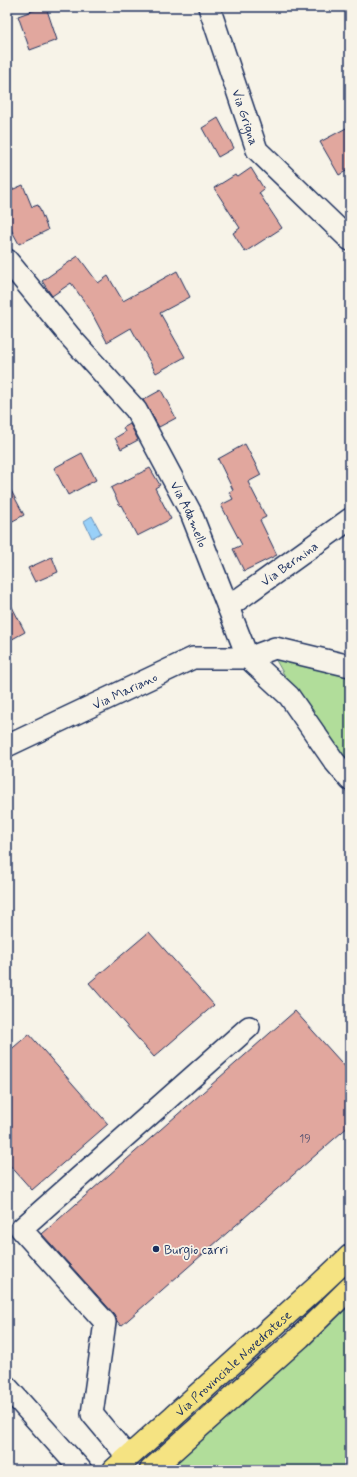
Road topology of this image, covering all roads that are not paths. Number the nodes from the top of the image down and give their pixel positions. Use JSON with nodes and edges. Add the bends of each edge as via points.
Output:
{"nodes":[{"id":1,"x":209,"y":7,"type":"edge"},
{"id":2,"x":350,"y":240,"type":"edge"},
{"id":3,"x":7,"y":260,"type":"edge"},
{"id":4,"x":350,"y":519,"type":"edge"},
{"id":5,"x":228,"y":607,"type":"junction"},
{"id":6,"x":248,"y":658,"type":"junction"},
{"id":7,"x":350,"y":666,"type":"edge"},
{"id":8,"x":7,"y":746,"type":"edge"},
{"id":9,"x":350,"y":780,"type":"edge"},
{"id":10,"x":249,"y":1027,"type":"dead end"},
{"id":11,"x":350,"y":1256,"type":"edge"},
{"id":12,"x":350,"y":1288,"type":"edge"},
{"id":13,"x":10,"y":1398,"type":"edge"},
{"id":14,"x":122,"y":1464,"type":"edge"},
{"id":15,"x":81,"y":1470,"type":"edge"},
{"id":16,"x":151,"y":1470,"type":"edge"}],
"edges":[{"from":1,"to":2,"type":"street","name":"Via Grigna","via":[[257,150]]},
{"from":3,"to":5,"type":"street","name":"Via Adamello","via":[[73,340],[136,410],[191,513]]},
{"from":4,"to":5,"type":"street","name":"Via Bernina"},
{"from":5,"to":6,"type":"street","name":"Via Adamello"},
{"from":6,"to":7,"type":"street","via":[[275,648]]},
{"from":6,"to":8,"type":"street","name":"Via Mariano","via":[[193,658]]},
{"from":6,"to":9,"type":"street","name":"Via Adamello","via":[[289,696]]},
{"from":10,"to":14,"type":"street","via":[[21,1229],[105,1322],[92,1414]]},
{"from":11,"to":14,"type":"main road","name":"Via Provinciale Novedratese"},
{"from":12,"to":16,"type":"main road","name":"Via Provinciale Novedratese","via":[[300,1338]]},
{"from":13,"to":15,"type":"street"}]}
